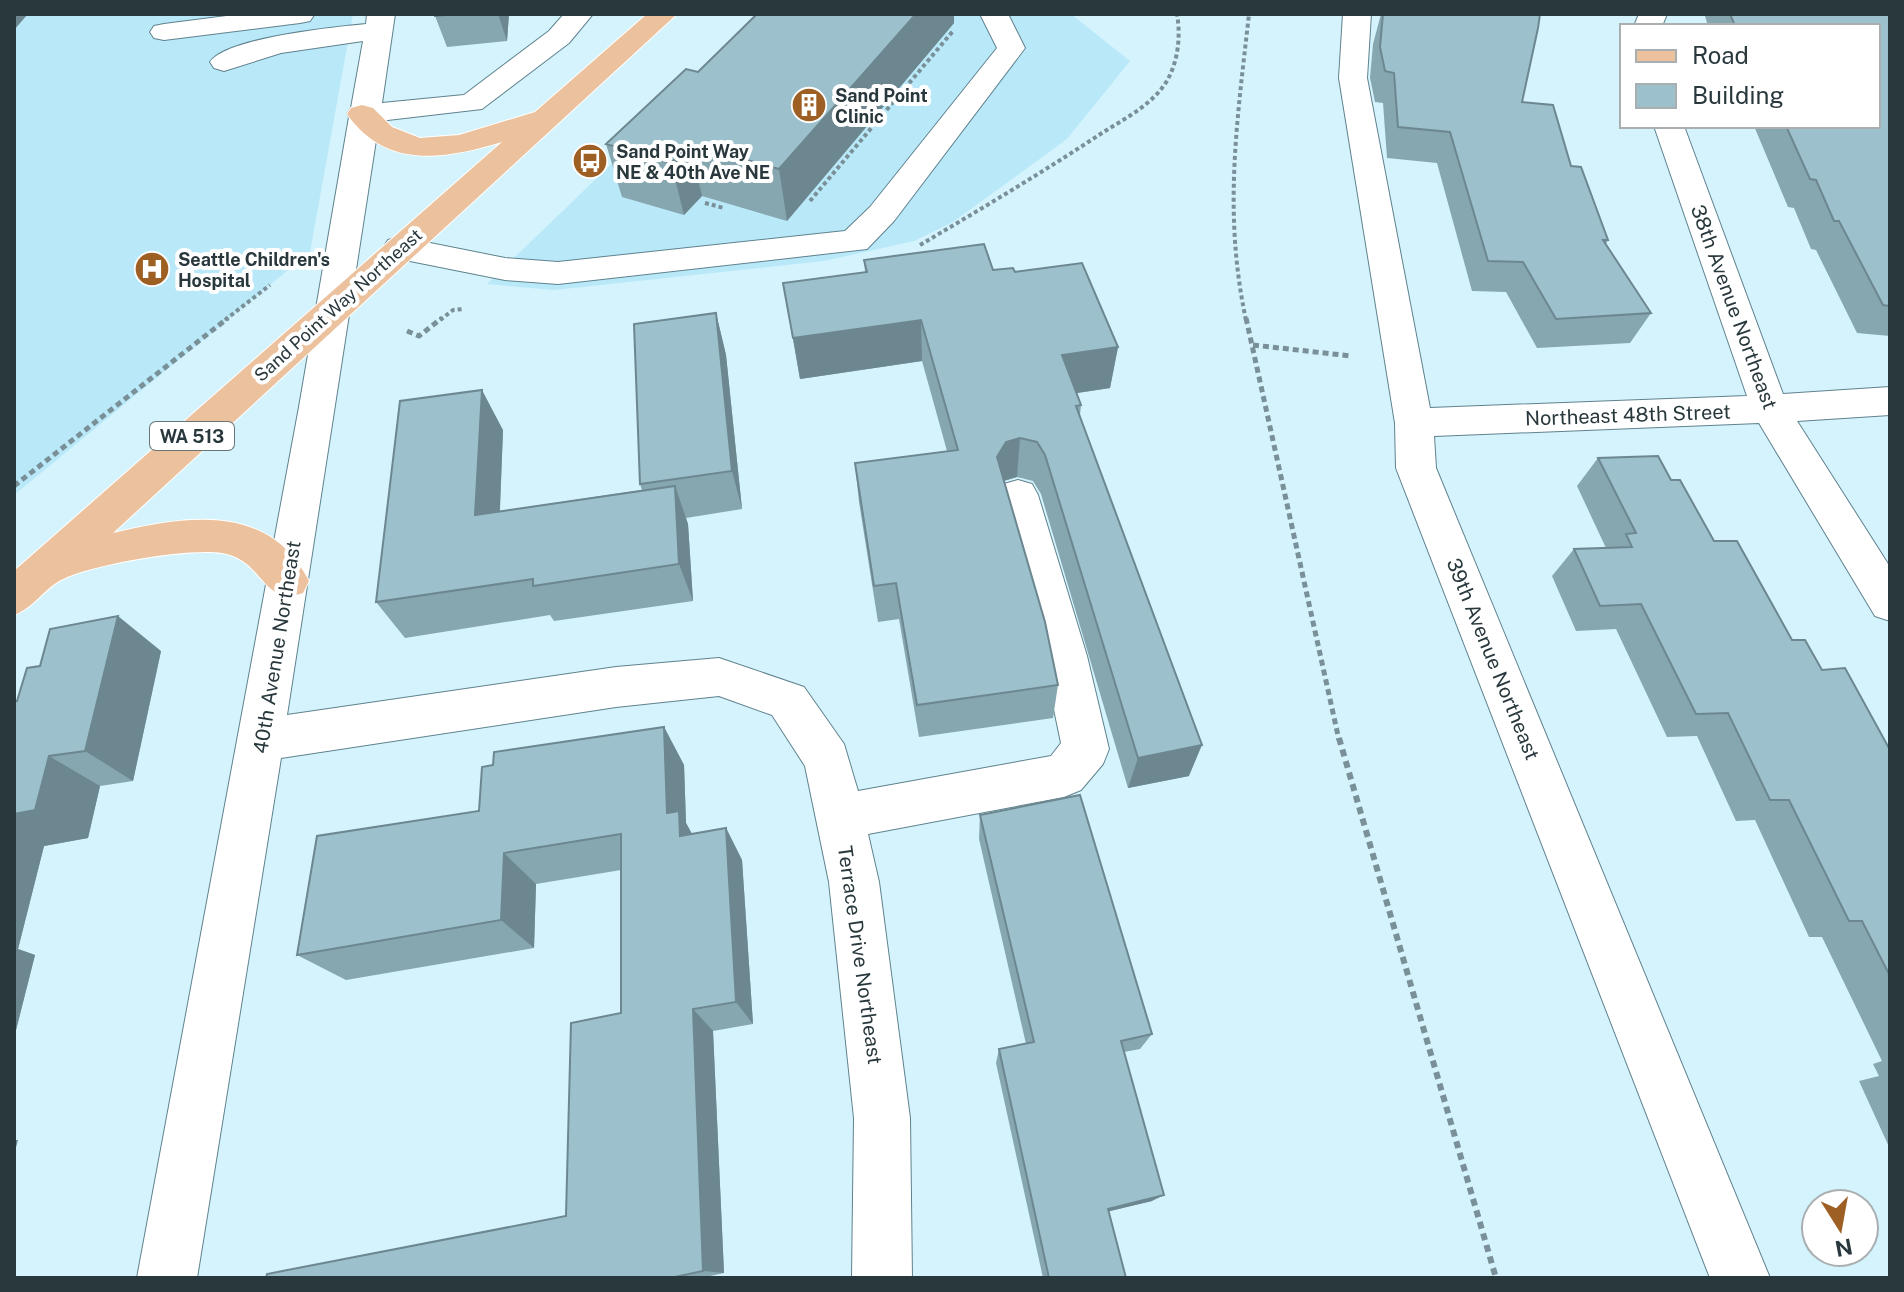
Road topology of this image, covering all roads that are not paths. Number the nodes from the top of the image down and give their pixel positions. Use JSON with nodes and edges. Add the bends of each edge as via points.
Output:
{"nodes":[{"id":1,"x":310,"y":14,"type":"edge"},
{"id":2,"x":579,"y":14,"type":"edge"},
{"id":3,"x":663,"y":14,"type":"edge"},
{"id":4,"x":1357,"y":14,"type":"edge"},
{"id":5,"x":978,"y":17,"type":"edge"},
{"id":6,"x":379,"y":22,"type":"edge"},
{"id":7,"x":164,"y":32,"type":"dead end"},
{"id":8,"x":224,"y":62,"type":"dead end"},
{"id":9,"x":362,"y":114,"type":"junction"},
{"id":10,"x":549,"y":116,"type":"junction"},
{"id":11,"x":1670,"y":128,"type":"edge"},
{"id":12,"x":400,"y":248,"type":"junction"},
{"id":13,"x":335,"y":307,"type":"junction"},
{"id":14,"x":1890,"y":401,"type":"edge"},
{"id":15,"x":1770,"y":409,"type":"junction"},
{"id":16,"x":1414,"y":423,"type":"junction"},
{"id":17,"x":1018,"y":495,"type":"dead end"},
{"id":18,"x":50,"y":566,"type":"junction"},
{"id":19,"x":288,"y":581,"type":"junction"},
{"id":20,"x":14,"y":597,"type":"edge"},
{"id":21,"x":1890,"y":603,"type":"edge"},
{"id":22,"x":262,"y":740,"type":"junction"},
{"id":23,"x":840,"y":817,"type":"junction"},
{"id":24,"x":167,"y":1278,"type":"edge"},
{"id":25,"x":882,"y":1278,"type":"edge"},
{"id":26,"x":1740,"y":1278,"type":"edge"}],
"edges":[{"from":1,"to":7,"type":"street"},
{"from":2,"to":9,"type":"street","via":[[559,37],[472,103]]},
{"from":3,"to":10,"type":"main road","name":"Sand Point Way Northeast","number":"WA 513"},
{"from":4,"to":16,"type":"street","name":"39th Avenue Northeast","via":[[1353,78]]},
{"from":5,"to":12,"type":"street","via":[[1011,48],[882,214],[855,241],[558,273],[503,269]]},
{"from":6,"to":8,"type":"street"},
{"from":6,"to":9,"type":"street","name":"40th Avenue Northeast"},
{"from":9,"to":10,"type":"main road","via":[[380,135],[412,147],[463,142]]},
{"from":9,"to":13,"type":"street","name":"40th Avenue Northeast"},
{"from":10,"to":12,"type":"main road","name":"Sand Point Way Northeast","number":"WA 513"},
{"from":11,"to":15,"type":"street","name":"38th Avenue Northeast"},
{"from":12,"to":13,"type":"main road","name":"Sand Point Way Northeast","number":"WA 513"},
{"from":13,"to":18,"type":"main road","name":"Sand Point Way Northeast","number":"WA 513"},
{"from":13,"to":19,"type":"street","name":"40th Avenue Northeast"},
{"from":14,"to":15,"type":"street","name":"Northeast 48th Street"},
{"from":15,"to":16,"type":"street","name":"Northeast 48th Street"},
{"from":15,"to":21,"type":"street","name":"38th Avenue Northeast"},
{"from":16,"to":26,"type":"street","name":"39th Avenue Northeast","via":[[1416,468]]},
{"from":17,"to":23,"type":"street","via":[[1086,749],[1064,775]]},
{"from":18,"to":19,"type":"main road","via":[[149,540],[219,535],[259,547]]},
{"from":18,"to":20,"type":"main road","name":"Sand Point Way Northeast","number":"WA 513"},
{"from":19,"to":22,"type":"street","name":"40th Avenue Northeast"},
{"from":22,"to":23,"type":"street","name":"Terrace Drive Northeast","via":[[616,687],[719,677],[788,701],[827,759]]},
{"from":22,"to":24,"type":"street","name":"40th Avenue Northeast"},
{"from":23,"to":25,"type":"street","name":"Terrace Drive Northeast","via":[[854,882],[882,1118]]}]}
